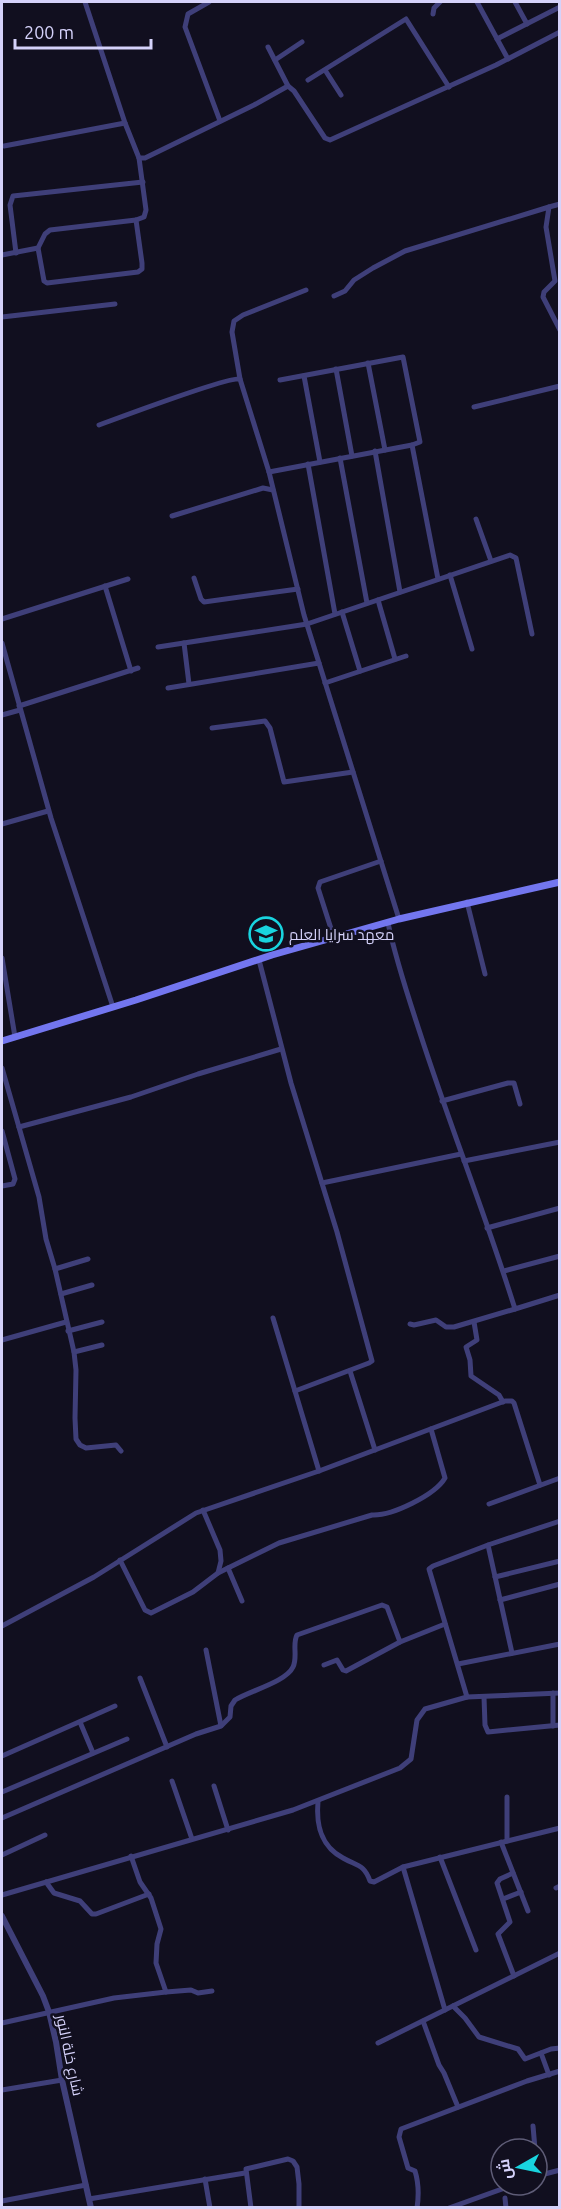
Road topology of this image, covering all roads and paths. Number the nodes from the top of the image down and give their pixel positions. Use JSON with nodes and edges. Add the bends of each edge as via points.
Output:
{"nodes":[{"id":1,"x":85,"y":2,"type":"edge"},
{"id":2,"x":209,"y":2,"type":"edge"},
{"id":3,"x":440,"y":2,"type":"edge"},
{"id":4,"x":477,"y":2,"type":"edge"},
{"id":5,"x":515,"y":2,"type":"edge"},
{"id":6,"x":553,"y":2,"type":"edge"},
{"id":7,"x":558,"y":8,"type":"edge"},
{"id":8,"x":433,"y":14,"type":"dead end"},
{"id":9,"x":527,"y":24,"type":"junction"},
{"id":10,"x":560,"y":32,"type":"edge"},
{"id":11,"x":497,"y":39,"type":"junction"},
{"id":12,"x":302,"y":42,"type":"dead end"},
{"id":13,"x":268,"y":47,"type":"dead end"},
{"id":14,"x":508,"y":59,"type":"junction"},
{"id":15,"x":275,"y":60,"type":"junction"},
{"id":16,"x":325,"y":70,"type":"junction"},
{"id":17,"x":308,"y":80,"type":"dead end"},
{"id":18,"x":288,"y":86,"type":"junction"},
{"id":19,"x":449,"y":87,"type":"junction"},
{"id":20,"x":341,"y":95,"type":"dead end"},
{"id":21,"x":220,"y":121,"type":"junction"},
{"id":22,"x":125,"y":123,"type":"junction"},
{"id":23,"x":4,"y":146,"type":"dead end"},
{"id":24,"x":139,"y":158,"type":"junction"},
{"id":25,"x":142,"y":182,"type":"junction"},
{"id":26,"x":560,"y":204,"type":"edge"},
{"id":27,"x":549,"y":207,"type":"junction"},
{"id":28,"x":136,"y":220,"type":"junction"},
{"id":29,"x":38,"y":248,"type":"junction"},
{"id":30,"x":16,"y":253,"type":"junction"},
{"id":31,"x":2,"y":255,"type":"edge"},
{"id":32,"x":306,"y":290,"type":"dead end"},
{"id":33,"x":334,"y":296,"type":"dead end"},
{"id":34,"x":115,"y":304,"type":"dead end"},
{"id":35,"x":2,"y":317,"type":"edge"},
{"id":36,"x":560,"y":330,"type":"edge"},
{"id":37,"x":368,"y":363,"type":"junction"},
{"id":38,"x":336,"y":369,"type":"junction"},
{"id":39,"x":304,"y":376,"type":"junction"},
{"id":40,"x":240,"y":379,"type":"junction"},
{"id":41,"x":280,"y":380,"type":"dead end"},
{"id":42,"x":560,"y":386,"type":"edge"},
{"id":43,"x":474,"y":407,"type":"dead end"},
{"id":44,"x":99,"y":425,"type":"dead end"},
{"id":45,"x":411,"y":445,"type":"junction"},
{"id":46,"x":385,"y":450,"type":"junction"},
{"id":47,"x":375,"y":451,"type":"junction"},
{"id":48,"x":352,"y":456,"type":"junction"},
{"id":49,"x":340,"y":458,"type":"junction"},
{"id":50,"x":320,"y":462,"type":"junction"},
{"id":51,"x":308,"y":464,"type":"junction"},
{"id":52,"x":269,"y":471,"type":"junction"},
{"id":53,"x":273,"y":490,"type":"junction"},
{"id":54,"x":172,"y":516,"type":"dead end"},
{"id":55,"x":476,"y":519,"type":"dead end"},
{"id":56,"x":491,"y":561,"type":"junction"},
{"id":57,"x":450,"y":576,"type":"junction"},
{"id":58,"x":194,"y":578,"type":"dead end"},
{"id":59,"x":128,"y":579,"type":"dead end"},
{"id":60,"x":438,"y":579,"type":"junction"},
{"id":61,"x":105,"y":586,"type":"junction"},
{"id":62,"x":298,"y":589,"type":"junction"},
{"id":63,"x":400,"y":592,"type":"junction"},
{"id":64,"x":378,"y":600,"type":"junction"},
{"id":65,"x":368,"y":603,"type":"junction"},
{"id":66,"x":342,"y":612,"type":"junction"},
{"id":67,"x":335,"y":614,"type":"junction"},
{"id":68,"x":2,"y":619,"type":"edge"},
{"id":69,"x":307,"y":624,"type":"junction"},
{"id":70,"x":532,"y":634,"type":"dead end"},
{"id":71,"x":2,"y":643,"type":"edge"},
{"id":72,"x":184,"y":644,"type":"junction"},
{"id":73,"x":158,"y":647,"type":"dead end"},
{"id":74,"x":472,"y":649,"type":"dead end"},
{"id":75,"x":406,"y":656,"type":"dead end"},
{"id":76,"x":395,"y":659,"type":"junction"},
{"id":77,"x":319,"y":663,"type":"junction"},
{"id":78,"x":360,"y":671,"type":"junction"},
{"id":79,"x":325,"y":683,"type":"junction"},
{"id":80,"x":189,"y":684,"type":"junction"},
{"id":81,"x":168,"y":688,"type":"dead end"},
{"id":82,"x":19,"y":708,"type":"junction"},
{"id":83,"x":2,"y":715,"type":"edge"},
{"id":84,"x":212,"y":728,"type":"dead end"},
{"id":85,"x":353,"y":772,"type":"junction"},
{"id":86,"x":48,"y":811,"type":"junction"},
{"id":87,"x":2,"y":824,"type":"edge"},
{"id":88,"x":381,"y":861,"type":"junction"},
{"id":89,"x":560,"y":882,"type":"edge"},
{"id":90,"x":467,"y":902,"type":"junction"},
{"id":91,"x":399,"y":919,"type":"junction"},
{"id":92,"x":388,"y":923,"type":"junction"},
{"id":93,"x":334,"y":938,"type":"junction"},
{"id":94,"x":2,"y":958,"type":"edge"},
{"id":95,"x":259,"y":960,"type":"junction"},
{"id":96,"x":485,"y":975,"type":"dead end"},
{"id":97,"x":113,"y":1007,"type":"junction"},
{"id":98,"x":15,"y":1037,"type":"junction"},
{"id":99,"x":2,"y":1041,"type":"edge"},
{"id":100,"x":281,"y":1049,"type":"junction"},
{"id":101,"x":2,"y":1068,"type":"edge"},
{"id":102,"x":442,"y":1101,"type":"junction"},
{"id":103,"x":520,"y":1104,"type":"dead end"},
{"id":104,"x":19,"y":1126,"type":"junction"},
{"id":105,"x":2,"y":1131,"type":"edge"},
{"id":106,"x":560,"y":1142,"type":"edge"},
{"id":107,"x":461,"y":1154,"type":"junction"},
{"id":108,"x":464,"y":1161,"type":"junction"},
{"id":109,"x":322,"y":1183,"type":"junction"},
{"id":110,"x":2,"y":1186,"type":"edge"},
{"id":111,"x":560,"y":1208,"type":"edge"},
{"id":112,"x":487,"y":1228,"type":"junction"},
{"id":113,"x":560,"y":1256,"type":"edge"},
{"id":114,"x":88,"y":1259,"type":"dead end"},
{"id":115,"x":55,"y":1269,"type":"junction"},
{"id":116,"x":504,"y":1271,"type":"junction"},
{"id":117,"x":92,"y":1285,"type":"dead end"},
{"id":118,"x":61,"y":1294,"type":"junction"},
{"id":119,"x":560,"y":1295,"type":"edge"},
{"id":120,"x":515,"y":1309,"type":"junction"},
{"id":121,"x":273,"y":1318,"type":"dead end"},
{"id":122,"x":66,"y":1322,"type":"junction"},
{"id":123,"x":102,"y":1322,"type":"dead end"},
{"id":124,"x":474,"y":1322,"type":"junction"},
{"id":125,"x":410,"y":1324,"type":"dead end"},
{"id":126,"x":68,"y":1331,"type":"junction"},
{"id":127,"x":2,"y":1340,"type":"edge"},
{"id":128,"x":102,"y":1345,"type":"dead end"},
{"id":129,"x":74,"y":1352,"type":"junction"},
{"id":130,"x":350,"y":1371,"type":"junction"},
{"id":131,"x":295,"y":1391,"type":"junction"},
{"id":132,"x":503,"y":1402,"type":"junction"},
{"id":133,"x":431,"y":1429,"type":"junction"},
{"id":134,"x":375,"y":1450,"type":"junction"},
{"id":135,"x":121,"y":1451,"type":"dead end"},
{"id":136,"x":319,"y":1471,"type":"junction"},
{"id":137,"x":560,"y":1478,"type":"edge"},
{"id":138,"x":540,"y":1485,"type":"junction"},
{"id":139,"x":489,"y":1503,"type":"dead end"},
{"id":140,"x":203,"y":1510,"type":"junction"},
{"id":141,"x":560,"y":1521,"type":"edge"},
{"id":142,"x":488,"y":1545,"type":"junction"},
{"id":143,"x":120,"y":1560,"type":"junction"},
{"id":144,"x":560,"y":1561,"type":"edge"},
{"id":145,"x":228,"y":1568,"type":"junction"},
{"id":146,"x":218,"y":1573,"type":"junction"},
{"id":147,"x":495,"y":1577,"type":"junction"},
{"id":148,"x":560,"y":1584,"type":"edge"},
{"id":149,"x":242,"y":1600,"type":"dead end"},
{"id":150,"x":500,"y":1600,"type":"junction"},
{"id":151,"x":444,"y":1624,"type":"junction"},
{"id":152,"x":2,"y":1626,"type":"edge"},
{"id":153,"x":400,"y":1642,"type":"junction"},
{"id":154,"x":560,"y":1644,"type":"edge"},
{"id":155,"x":206,"y":1650,"type":"dead end"},
{"id":156,"x":512,"y":1653,"type":"junction"},
{"id":157,"x":458,"y":1664,"type":"junction"},
{"id":158,"x":324,"y":1665,"type":"dead end"},
{"id":159,"x":140,"y":1678,"type":"dead end"},
{"id":160,"x":556,"y":1693,"type":"edge"},
{"id":161,"x":467,"y":1697,"type":"junction"},
{"id":162,"x":484,"y":1697,"type":"junction"},
{"id":163,"x":116,"y":1706,"type":"dead end"},
{"id":164,"x":80,"y":1722,"type":"junction"},
{"id":165,"x":222,"y":1725,"type":"junction"},
{"id":166,"x":556,"y":1725,"type":"edge"},
{"id":167,"x":127,"y":1739,"type":"dead end"},
{"id":168,"x":167,"y":1748,"type":"junction"},
{"id":169,"x":93,"y":1754,"type":"junction"},
{"id":170,"x":2,"y":1756,"type":"edge"},
{"id":171,"x":172,"y":1781,"type":"dead end"},
{"id":172,"x":214,"y":1786,"type":"dead end"},
{"id":173,"x":2,"y":1792,"type":"edge"},
{"id":174,"x":507,"y":1797,"type":"dead end"},
{"id":175,"x":318,"y":1801,"type":"junction"},
{"id":176,"x":2,"y":1818,"type":"edge"},
{"id":177,"x":560,"y":1828,"type":"edge"},
{"id":178,"x":228,"y":1830,"type":"junction"},
{"id":179,"x":45,"y":1835,"type":"dead end"},
{"id":180,"x":192,"y":1839,"type":"junction"},
{"id":181,"x":504,"y":1841,"type":"junction"},
{"id":182,"x":2,"y":1855,"type":"edge"},
{"id":183,"x":131,"y":1856,"type":"junction"},
{"id":184,"x":440,"y":1857,"type":"junction"},
{"id":185,"x":403,"y":1867,"type":"junction"},
{"id":186,"x":513,"y":1873,"type":"junction"},
{"id":187,"x":46,"y":1882,"type":"junction"},
{"id":188,"x":520,"y":1892,"type":"junction"},
{"id":189,"x":149,"y":1894,"type":"junction"},
{"id":190,"x":2,"y":1895,"type":"edge"},
{"id":191,"x":503,"y":1899,"type":"junction"},
{"id":192,"x":528,"y":1911,"type":"dead end"},
{"id":193,"x":2,"y":1917,"type":"edge"},
{"id":194,"x":476,"y":1950,"type":"dead end"},
{"id":195,"x":560,"y":1953,"type":"edge"},
{"id":196,"x":514,"y":1976,"type":"junction"},
{"id":197,"x":212,"y":1991,"type":"dead end"},
{"id":198,"x":166,"y":1992,"type":"junction"},
{"id":199,"x":453,"y":2006,"type":"junction"},
{"id":200,"x":445,"y":2010,"type":"junction"},
{"id":201,"x":49,"y":2012,"type":"junction"},
{"id":202,"x":423,"y":2021,"type":"junction"},
{"id":203,"x":2,"y":2023,"type":"edge"},
{"id":204,"x":378,"y":2043,"type":"dead end"},
{"id":205,"x":560,"y":2048,"type":"edge"},
{"id":206,"x":541,"y":2053,"type":"junction"},
{"id":207,"x":560,"y":2071,"type":"edge"},
{"id":208,"x":549,"y":2075,"type":"junction"},
{"id":209,"x":62,"y":2080,"type":"junction"},
{"id":210,"x":2,"y":2090,"type":"edge"},
{"id":211,"x":458,"y":2107,"type":"junction"},
{"id":212,"x":533,"y":2126,"type":"dead end"},
{"id":213,"x":534,"y":2137,"type":"edge"},
{"id":214,"x":245,"y":2173,"type":"junction"},
{"id":215,"x":205,"y":2179,"type":"junction"},
{"id":216,"x":86,"y":2185,"type":"junction"},
{"id":217,"x":489,"y":2194,"type":"edge"},
{"id":218,"x":505,"y":2198,"type":"dead end"},
{"id":219,"x":89,"y":2199,"type":"junction"},
{"id":220,"x":474,"y":2199,"type":"junction"},
{"id":221,"x":2,"y":2201,"type":"edge"},
{"id":222,"x":91,"y":2208,"type":"edge"},
{"id":223,"x":210,"y":2208,"type":"edge"},
{"id":224,"x":251,"y":2208,"type":"edge"},
{"id":225,"x":299,"y":2208,"type":"edge"},
{"id":226,"x":417,"y":2208,"type":"edge"},
{"id":227,"x":449,"y":2208,"type":"edge"},
{"id":228,"x":476,"y":2208,"type":"edge"},
{"id":229,"x":506,"y":2208,"type":"edge"}],
"edges":[{"from":1,"to":22,"type":"street"},
{"from":2,"to":21,"type":"street","via":[[188,14],[185,27]]},
{"from":3,"to":8,"type":"street"},
{"from":4,"to":11,"type":"street"},
{"from":5,"to":9,"type":"street"},
{"from":6,"to":7,"type":"street"},
{"from":7,"to":9,"type":"street"},
{"from":9,"to":11,"type":"street"},
{"from":10,"to":14,"type":"street"},
{"from":11,"to":14,"type":"street"},
{"from":12,"to":15,"type":"street"},
{"from":13,"to":15,"type":"street"},
{"from":14,"to":19,"type":"street"},
{"from":15,"to":18,"type":"street"},
{"from":16,"to":17,"type":"street"},
{"from":16,"to":19,"type":"street","via":[[406,20]]},
{"from":16,"to":20,"type":"street"},
{"from":18,"to":19,"type":"street","via":[[330,140]]},
{"from":18,"to":21,"type":"street"},
{"from":21,"to":24,"type":"street"},
{"from":22,"to":23,"type":"street"},
{"from":22,"to":24,"type":"street"},
{"from":24,"to":25,"type":"street"},
{"from":25,"to":28,"type":"street","via":[[146,210],[144,217]]},
{"from":25,"to":30,"type":"street","via":[[13,196],[10,205]]},
{"from":26,"to":27,"type":"street"},
{"from":27,"to":33,"type":"street","via":[[405,251]]},
{"from":27,"to":36,"type":"street","via":[[546,227],[555,281],[543,297]]},
{"from":28,"to":29,"type":"street","via":[[50,230]]},
{"from":28,"to":29,"type":"street","via":[[142,263],[138,272],[47,283]]},
{"from":29,"to":30,"type":"street"},
{"from":30,"to":31,"type":"street"},
{"from":32,"to":40,"type":"street","via":[[234,321],[232,332]]},
{"from":34,"to":35,"type":"street"},
{"from":37,"to":38,"type":"street"},
{"from":37,"to":45,"type":"street","via":[[402,357],[420,442]]},
{"from":37,"to":46,"type":"street"},
{"from":38,"to":39,"type":"street"},
{"from":38,"to":48,"type":"street"},
{"from":39,"to":41,"type":"street"},
{"from":39,"to":50,"type":"street"},
{"from":40,"to":44,"type":"street"},
{"from":40,"to":52,"type":"street"},
{"from":42,"to":43,"type":"street"},
{"from":45,"to":46,"type":"street"},
{"from":45,"to":60,"type":"street"},
{"from":46,"to":47,"type":"street"},
{"from":47,"to":48,"type":"street"},
{"from":47,"to":63,"type":"street"},
{"from":48,"to":49,"type":"street"},
{"from":49,"to":50,"type":"street"},
{"from":49,"to":65,"type":"street"},
{"from":50,"to":51,"type":"street"},
{"from":51,"to":52,"type":"street"},
{"from":51,"to":67,"type":"street"},
{"from":52,"to":53,"type":"street"},
{"from":53,"to":54,"type":"street","via":[[263,488]]},
{"from":53,"to":62,"type":"street"},
{"from":55,"to":56,"type":"street"},
{"from":56,"to":57,"type":"street"},
{"from":56,"to":70,"type":"street","via":[[510,555],[516,558]]},
{"from":57,"to":60,"type":"street"},
{"from":57,"to":74,"type":"street"},
{"from":58,"to":62,"type":"street","via":[[204,602]]},
{"from":59,"to":61,"type":"street"},
{"from":60,"to":63,"type":"street"},
{"from":61,"to":68,"type":"street"},
{"from":61,"to":82,"type":"street","via":[[134,670]]},
{"from":62,"to":69,"type":"street"},
{"from":63,"to":64,"type":"street"},
{"from":64,"to":65,"type":"street"},
{"from":64,"to":76,"type":"street"},
{"from":65,"to":66,"type":"street"},
{"from":66,"to":67,"type":"street"},
{"from":66,"to":78,"type":"street"},
{"from":67,"to":69,"type":"street"},
{"from":69,"to":72,"type":"street"},
{"from":69,"to":77,"type":"street"},
{"from":71,"to":82,"type":"street"},
{"from":72,"to":73,"type":"street"},
{"from":72,"to":80,"type":"street"},
{"from":75,"to":76,"type":"street"},
{"from":76,"to":78,"type":"street"},
{"from":77,"to":79,"type":"street"},
{"from":77,"to":80,"type":"street"},
{"from":78,"to":79,"type":"street"},
{"from":79,"to":85,"type":"street"},
{"from":80,"to":81,"type":"street"},
{"from":82,"to":83,"type":"street"},
{"from":82,"to":86,"type":"street"},
{"from":84,"to":85,"type":"street","via":[[265,721],[284,782]]},
{"from":85,"to":88,"type":"street"},
{"from":86,"to":87,"type":"street"},
{"from":86,"to":97,"type":"street"},
{"from":88,"to":91,"type":"street"},
{"from":88,"to":93,"type":"street","via":[[318,885]]},
{"from":89,"to":90,"type":"main road"},
{"from":90,"to":91,"type":"main road"},
{"from":90,"to":96,"type":"street"},
{"from":91,"to":92,"type":"main road"},
{"from":92,"to":93,"type":"main road"},
{"from":92,"to":102,"type":"street"},
{"from":93,"to":95,"type":"main road"},
{"from":94,"to":98,"type":"street"},
{"from":95,"to":97,"type":"main road"},
{"from":95,"to":100,"type":"street"},
{"from":97,"to":98,"type":"main road"},
{"from":98,"to":99,"type":"main road"},
{"from":100,"to":104,"type":"street","via":[[131,1097]]},
{"from":100,"to":109,"type":"street"},
{"from":101,"to":104,"type":"street"},
{"from":102,"to":103,"type":"street","via":[[514,1083]]},
{"from":102,"to":107,"type":"street"},
{"from":104,"to":115,"type":"street"},
{"from":105,"to":110,"type":"street","via":[[15,1179],[13,1184]]},
{"from":106,"to":108,"type":"street"},
{"from":107,"to":108,"type":"street"},
{"from":107,"to":109,"type":"street"},
{"from":108,"to":112,"type":"street"},
{"from":109,"to":130,"type":"street","via":[[372,1360]]},
{"from":111,"to":112,"type":"street"},
{"from":112,"to":116,"type":"street"},
{"from":113,"to":116,"type":"street"},
{"from":114,"to":115,"type":"street"},
{"from":115,"to":118,"type":"street"},
{"from":116,"to":120,"type":"street"},
{"from":117,"to":118,"type":"street"},
{"from":118,"to":122,"type":"street"},
{"from":119,"to":120,"type":"street"},
{"from":120,"to":124,"type":"street"},
{"from":121,"to":131,"type":"street"},
{"from":122,"to":126,"type":"street"},
{"from":122,"to":127,"type":"street"},
{"from":123,"to":126,"type":"street"},
{"from":124,"to":125,"type":"street","via":[[449,1328],[436,1320]]},
{"from":124,"to":132,"type":"street","via":[[477,1340],[466,1347],[470,1374]]},
{"from":126,"to":129,"type":"street"},
{"from":128,"to":129,"type":"street"},
{"from":129,"to":135,"type":"street","via":[[78,1443],[86,1448],[116,1445]]},
{"from":130,"to":131,"type":"street"},
{"from":130,"to":134,"type":"street"},
{"from":131,"to":136,"type":"street"},
{"from":132,"to":133,"type":"street"},
{"from":132,"to":138,"type":"street","via":[[514,1403]]},
{"from":133,"to":134,"type":"street"},
{"from":133,"to":145,"type":"street","via":[[445,1478],[426,1496],[381,1515],[290,1539]]},
{"from":134,"to":136,"type":"street"},
{"from":136,"to":140,"type":"street"},
{"from":137,"to":138,"type":"street"},
{"from":138,"to":139,"type":"street"},
{"from":140,"to":143,"type":"street"},
{"from":140,"to":146,"type":"street","via":[[220,1550]]},
{"from":141,"to":142,"type":"street"},
{"from":142,"to":147,"type":"street"},
{"from":142,"to":151,"type":"street","via":[[430,1568]]},
{"from":143,"to":146,"type":"street","via":[[149,1613],[193,1592]]},
{"from":143,"to":152,"type":"street"},
{"from":144,"to":147,"type":"street"},
{"from":145,"to":146,"type":"street"},
{"from":145,"to":149,"type":"street"},
{"from":147,"to":150,"type":"street"},
{"from":148,"to":150,"type":"street"},
{"from":150,"to":156,"type":"street"},
{"from":151,"to":153,"type":"street"},
{"from":151,"to":157,"type":"street"},
{"from":153,"to":158,"type":"street","via":[[345,1671],[337,1659]]},
{"from":153,"to":165,"type":"street","via":[[384,1605],[297,1635],[292,1670],[235,1700],[230,1717]]},
{"from":154,"to":156,"type":"street"},
{"from":155,"to":165,"type":"street"},
{"from":156,"to":157,"type":"street"},
{"from":157,"to":161,"type":"street"},
{"from":159,"to":168,"type":"street"},
{"from":160,"to":162,"type":"street"},
{"from":160,"to":166,"type":"street"},
{"from":161,"to":162,"type":"street"},
{"from":161,"to":175,"type":"street","via":[[425,1709],[417,1720],[408,1763]]},
{"from":162,"to":166,"type":"street","via":[[488,1732]]},
{"from":163,"to":164,"type":"street"},
{"from":164,"to":169,"type":"street"},
{"from":164,"to":170,"type":"street"},
{"from":165,"to":168,"type":"street"},
{"from":167,"to":169,"type":"street"},
{"from":168,"to":176,"type":"street"},
{"from":169,"to":173,"type":"street"},
{"from":171,"to":180,"type":"street"},
{"from":172,"to":178,"type":"street"},
{"from":174,"to":181,"type":"street"},
{"from":175,"to":178,"type":"street"},
{"from":175,"to":185,"type":"street","via":[[317,1819],[327,1845],[365,1869],[370,1881]]},
{"from":177,"to":181,"type":"street"},
{"from":178,"to":180,"type":"street"},
{"from":179,"to":182,"type":"street"},
{"from":180,"to":183,"type":"street"},
{"from":181,"to":184,"type":"street"},
{"from":181,"to":186,"type":"street"},
{"from":183,"to":187,"type":"street"},
{"from":183,"to":189,"type":"street"},
{"from":184,"to":185,"type":"street"},
{"from":184,"to":194,"type":"street"},
{"from":185,"to":200,"type":"street"},
{"from":186,"to":188,"type":"street"},
{"from":186,"to":191,"type":"street","via":[[498,1880]]},
{"from":187,"to":189,"type":"street","via":[[54,1893],[80,1901],[92,1914]]},
{"from":187,"to":190,"type":"street"},
{"from":188,"to":191,"type":"street"},
{"from":188,"to":192,"type":"street"},
{"from":189,"to":198,"type":"street","via":[[161,1929],[156,1963]]},
{"from":191,"to":196,"type":"street","via":[[510,1922],[498,1934]]},
{"from":193,"to":201,"type":"street","name":"شارع خلة النور"},
{"from":195,"to":196,"type":"street"},
{"from":196,"to":199,"type":"street"},
{"from":197,"to":198,"type":"street"},
{"from":198,"to":201,"type":"street"},
{"from":199,"to":200,"type":"street"},
{"from":199,"to":206,"type":"street","via":[[482,2039],[518,2049],[525,2059]]},
{"from":200,"to":202,"type":"street"},
{"from":201,"to":203,"type":"street"},
{"from":201,"to":209,"type":"street","name":"شارع خلة النور"},
{"from":202,"to":204,"type":"street"},
{"from":202,"to":211,"type":"street"},
{"from":205,"to":206,"type":"street"},
{"from":206,"to":208,"type":"street"},
{"from":207,"to":208,"type":"street"},
{"from":208,"to":211,"type":"street"},
{"from":209,"to":210,"type":"street"},
{"from":209,"to":216,"type":"street","name":"شارع خلة النور"},
{"from":211,"to":226,"type":"street","via":[[399,2131],[408,2168],[416,2173]]},
{"from":212,"to":213,"type":"street"},
{"from":214,"to":215,"type":"street"},
{"from":214,"to":224,"type":"street"},
{"from":214,"to":225,"type":"street","via":[[250,2166],[293,2161],[297,2167]]},
{"from":215,"to":219,"type":"street"},
{"from":215,"to":223,"type":"street"},
{"from":216,"to":219,"type":"street","name":"شارع خلة النور"},
{"from":216,"to":221,"type":"street"},
{"from":217,"to":220,"type":"street"},
{"from":218,"to":229,"type":"street"},
{"from":219,"to":222,"type":"street","name":"شارع خلة النور"},
{"from":220,"to":227,"type":"street"},
{"from":220,"to":228,"type":"street"}]}
